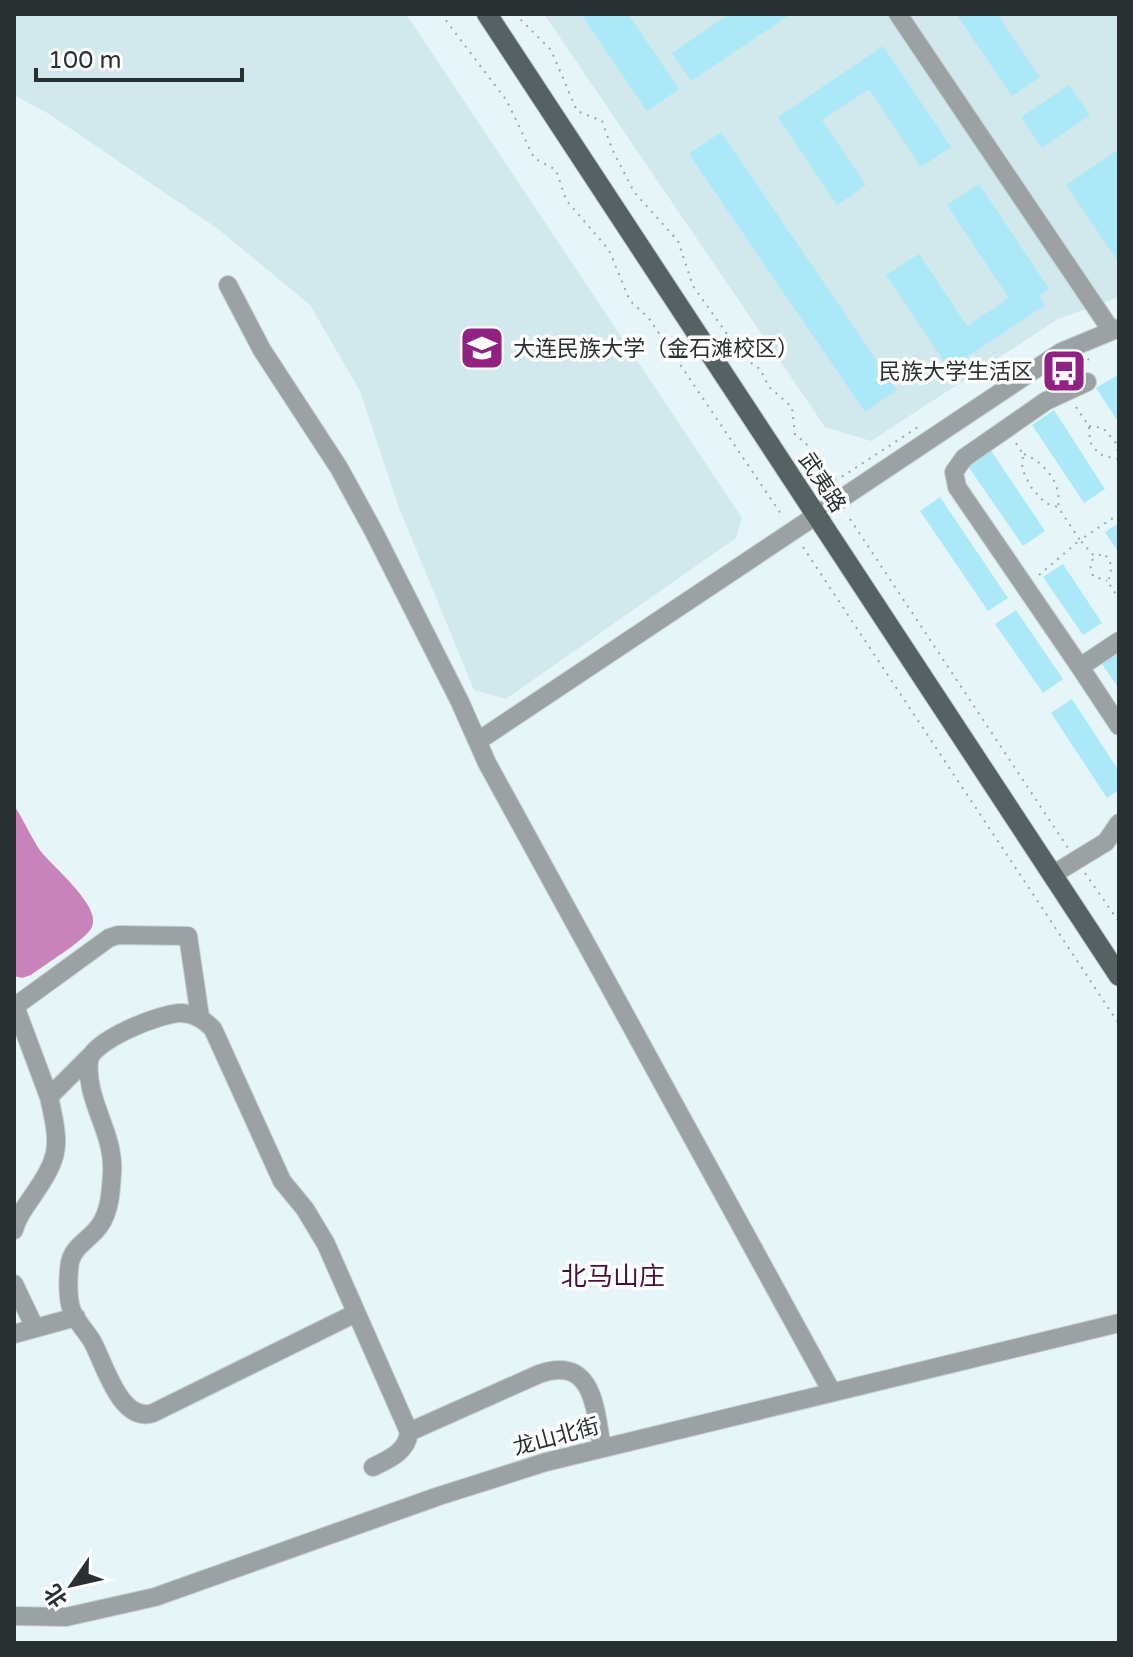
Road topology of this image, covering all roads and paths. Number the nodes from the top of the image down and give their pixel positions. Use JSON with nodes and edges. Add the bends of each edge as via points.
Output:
{"nodes":[{"id":1,"x":441,"y":14,"type":"edge"},
{"id":2,"x":487,"y":14,"type":"edge"},
{"id":3,"x":515,"y":14,"type":"edge"},
{"id":4,"x":898,"y":14,"type":"edge"},
{"id":5,"x":228,"y":285,"type":"dead end"},
{"id":6,"x":1115,"y":329,"type":"edge"},
{"id":7,"x":1087,"y":382,"type":"dead end"},
{"id":8,"x":1066,"y":393,"type":"junction"},
{"id":9,"x":920,"y":425,"type":"dead end"},
{"id":10,"x":1089,"y":426,"type":"junction"},
{"id":11,"x":1006,"y":428,"type":"junction"},
{"id":12,"x":1023,"y":454,"type":"junction"},
{"id":13,"x":1119,"y":459,"type":"edge"},
{"id":14,"x":819,"y":473,"type":"junction"},
{"id":15,"x":840,"y":478,"type":"junction"},
{"id":16,"x":1058,"y":507,"type":"junction"},
{"id":17,"x":781,"y":514,"type":"dead end"},
{"id":18,"x":1119,"y":514,"type":"edge"},
{"id":19,"x":816,"y":516,"type":"junction"},
{"id":20,"x":850,"y":519,"type":"dead end"},
{"id":21,"x":1080,"y":540,"type":"junction"},
{"id":22,"x":803,"y":547,"type":"dead end"},
{"id":23,"x":1094,"y":556,"type":"junction"},
{"id":24,"x":1108,"y":582,"type":"junction"},
{"id":25,"x":1029,"y":591,"type":"junction"},
{"id":26,"x":1119,"y":599,"type":"edge"},
{"id":27,"x":1119,"y":641,"type":"edge"},
{"id":28,"x":1080,"y":667,"type":"junction"},
{"id":29,"x":1119,"y":726,"type":"edge"},
{"id":30,"x":478,"y":741,"type":"junction"},
{"id":31,"x":1119,"y":823,"type":"edge"},
{"id":32,"x":1112,"y":841,"type":"edge"},
{"id":33,"x":1076,"y":860,"type":"junction"},
{"id":34,"x":1052,"y":875,"type":"junction"},
{"id":35,"x":1119,"y":922,"type":"edge"},
{"id":36,"x":1119,"y":976,"type":"edge"},
{"id":37,"x":15,"y":1007,"type":"edge"},
{"id":38,"x":200,"y":1017,"type":"junction"},
{"id":39,"x":1119,"y":1024,"type":"edge"},
{"id":40,"x":90,"y":1056,"type":"junction"},
{"id":41,"x":49,"y":1097,"type":"junction"},
{"id":42,"x":14,"y":1230,"type":"edge"},
{"id":43,"x":14,"y":1284,"type":"edge"},
{"id":44,"x":356,"y":1313,"type":"junction"},
{"id":45,"x":76,"y":1317,"type":"junction"},
{"id":46,"x":1119,"y":1323,"type":"edge"},
{"id":47,"x":35,"y":1328,"type":"junction"},
{"id":48,"x":14,"y":1334,"type":"edge"},
{"id":49,"x":832,"y":1392,"type":"junction"},
{"id":50,"x":409,"y":1432,"type":"junction"},
{"id":51,"x":602,"y":1448,"type":"junction"},
{"id":52,"x":373,"y":1467,"type":"dead end"},
{"id":53,"x":14,"y":1616,"type":"edge"}],
"edges":[{"from":1,"to":17,"type":"path","via":[[507,101],[534,158],[556,170],[566,200],[609,250],[630,301],[648,317]]},
{"from":2,"to":19,"type":"main road","name":"武夷路"},
{"from":3,"to":14,"type":"path","via":[[551,50],[577,111],[602,121],[634,192],[678,241],[693,286],[744,358],[792,407],[795,435],[806,443]]},
{"from":4,"to":6,"type":"street"},
{"from":5,"to":30,"type":"street","via":[[262,350],[339,468]]},
{"from":6,"to":19,"type":"street","via":[[1061,352]]},
{"from":7,"to":8,"type":"street"},
{"from":8,"to":10,"type":"path"},
{"from":8,"to":11,"type":"street"},
{"from":9,"to":15,"type":"path"},
{"from":10,"to":13,"type":"path","via":[[1103,428],[1116,443]]},
{"from":10,"to":13,"type":"path","via":[[1090,442],[1099,454]]},
{"from":11,"to":12,"type":"path"},
{"from":11,"to":25,"type":"street","via":[[964,458],[954,472],[957,487]]},
{"from":12,"to":16,"type":"path","via":[[1022,469],[1031,487],[1045,503]]},
{"from":12,"to":16,"type":"path","via":[[1040,461],[1053,478],[1060,494]]},
{"from":14,"to":15,"type":"path"},
{"from":14,"to":15,"type":"path","via":[[825,485]]},
{"from":16,"to":21,"type":"path"},
{"from":18,"to":21,"type":"path"},
{"from":19,"to":30,"type":"street"},
{"from":19,"to":34,"type":"main road","name":"武夷路"},
{"from":20,"to":33,"type":"path"},
{"from":21,"to":23,"type":"path"},
{"from":21,"to":25,"type":"path","via":[[1040,572]]},
{"from":22,"to":39,"type":"path"},
{"from":23,"to":24,"type":"path","via":[[1093,576]]},
{"from":23,"to":24,"type":"path","via":[[1105,554],[1112,566]]},
{"from":24,"to":26,"type":"path"},
{"from":25,"to":28,"type":"street"},
{"from":27,"to":28,"type":"street"},
{"from":28,"to":29,"type":"street"},
{"from":30,"to":49,"type":"street"},
{"from":31,"to":32,"type":"street"},
{"from":32,"to":33,"type":"street"},
{"from":33,"to":34,"type":"street"},
{"from":33,"to":35,"type":"path"},
{"from":34,"to":36,"type":"main road","name":"武夷路"},
{"from":37,"to":38,"type":"street","via":[[109,938],[188,936]]},
{"from":37,"to":41,"type":"street"},
{"from":38,"to":40,"type":"street","via":[[183,1013],[151,1018]]},
{"from":38,"to":44,"type":"street","via":[[221,1043],[282,1181],[319,1230]]},
{"from":40,"to":41,"type":"street"},
{"from":40,"to":45,"type":"street","via":[[91,1082],[109,1137],[113,1170],[106,1216],[71,1260],[70,1302]]},
{"from":41,"to":42,"type":"street","via":[[57,1133],[55,1161]]},
{"from":43,"to":47,"type":"street"},
{"from":44,"to":45,"type":"street","via":[[147,1415],[120,1400]]},
{"from":44,"to":50,"type":"street"},
{"from":45,"to":47,"type":"street"},
{"from":46,"to":49,"type":"street","name":"龙山北街"},
{"from":47,"to":48,"type":"street"},
{"from":49,"to":51,"type":"street","name":"龙山北街"},
{"from":50,"to":51,"type":"street","via":[[539,1374],[568,1369],[592,1396]]},
{"from":50,"to":52,"type":"street","via":[[400,1451]]},
{"from":51,"to":53,"type":"street","name":"龙山北街","via":[[439,1496],[155,1597],[66,1617]]}]}
